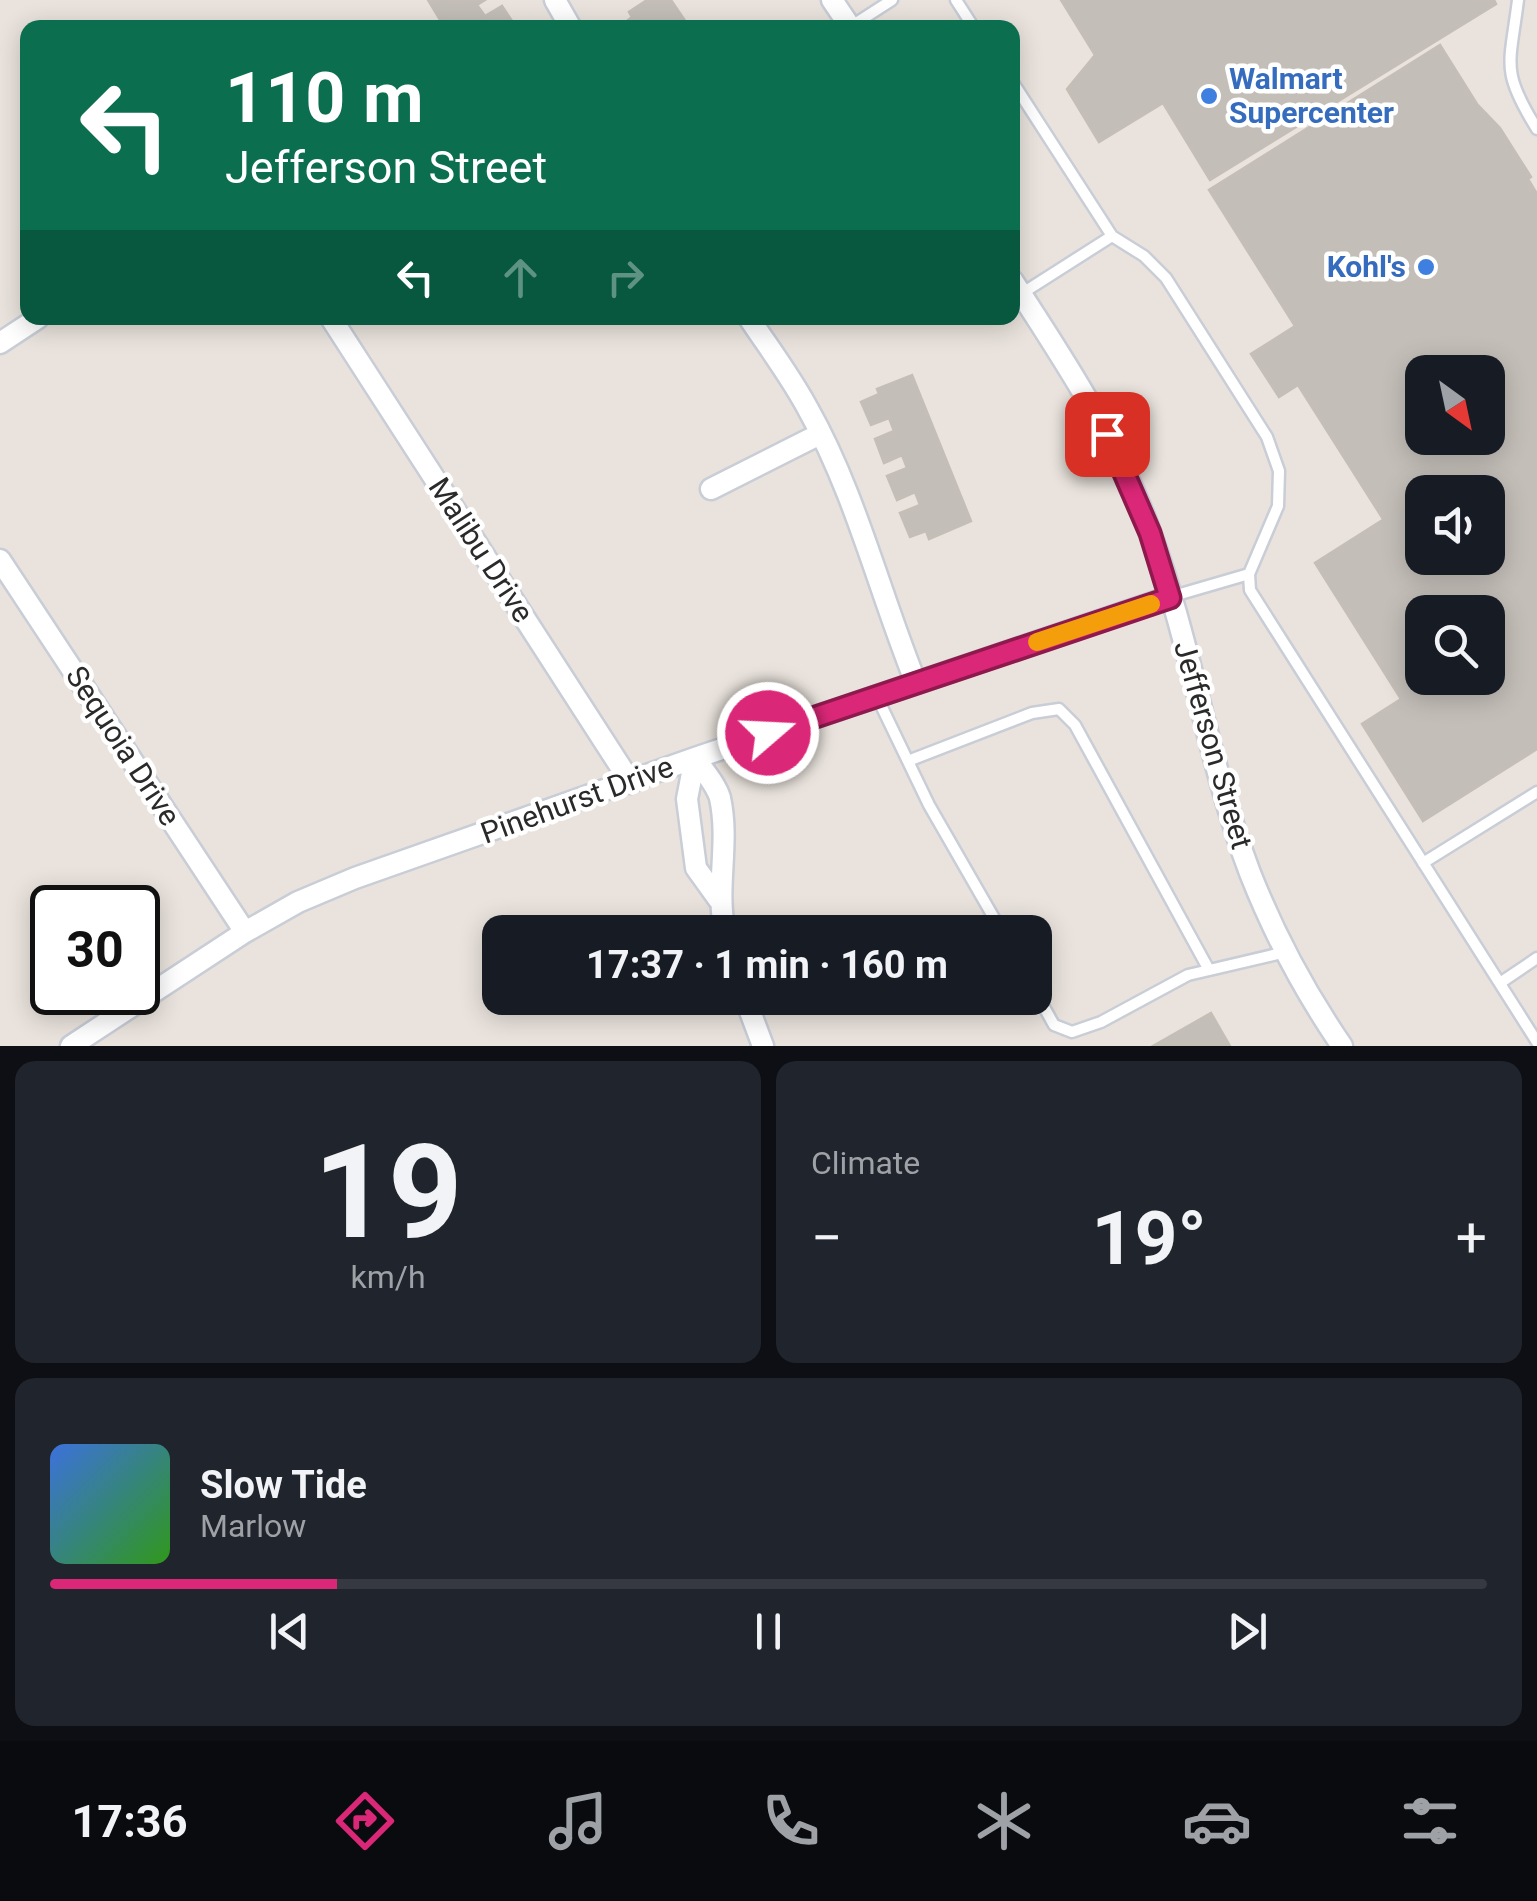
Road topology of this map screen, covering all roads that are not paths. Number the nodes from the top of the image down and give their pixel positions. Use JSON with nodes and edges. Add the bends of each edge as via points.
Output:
{"nodes":[{"id":1,"x":892,"y":0,"type":"edge"},
{"id":2,"x":1518,"y":0,"type":"edge"},
{"id":3,"x":862,"y":20,"type":"edge"},
{"id":4,"x":1020,"y":93,"type":"edge"},
{"id":5,"x":1537,"y":129,"type":"edge"},
{"id":6,"x":1112,"y":236,"type":"junction"},
{"id":7,"x":1020,"y":285,"type":"edge"},
{"id":8,"x":1020,"y":292,"type":"edge"},
{"id":9,"x":27,"y":325,"type":"edge"},
{"id":10,"x":336,"y":325,"type":"edge"},
{"id":11,"x":754,"y":325,"type":"edge"},
{"id":12,"x":0,"y":343,"type":"edge"},
{"id":13,"x":820,"y":434,"type":"junction"},
{"id":14,"x":710,"y":489,"type":"dead end"},
{"id":15,"x":0,"y":560,"type":"edge"},
{"id":16,"x":1249,"y":574,"type":"junction"},
{"id":17,"x":1170,"y":598,"type":"junction"},
{"id":18,"x":916,"y":683,"type":"junction"},
{"id":19,"x":876,"y":696,"type":"junction"},
{"id":20,"x":695,"y":758,"type":"junction"},
{"id":21,"x":908,"y":761,"type":"junction"},
{"id":22,"x":631,"y":783,"type":"junction"},
{"id":23,"x":1537,"y":792,"type":"edge"},
{"id":24,"x":1423,"y":863,"type":"junction"},
{"id":25,"x":719,"y":900,"type":"junction"},
{"id":26,"x":722,"y":915,"type":"edge"},
{"id":27,"x":993,"y":915,"type":"edge"},
{"id":28,"x":245,"y":932,"type":"junction"},
{"id":29,"x":1286,"y":952,"type":"junction"},
{"id":30,"x":1537,"y":958,"type":"edge"},
{"id":31,"x":1209,"y":970,"type":"junction"},
{"id":32,"x":1500,"y":983,"type":"junction"},
{"id":33,"x":751,"y":1015,"type":"edge"},
{"id":34,"x":1048,"y":1015,"type":"edge"},
{"id":35,"x":1072,"y":1032,"type":"junction"},
{"id":36,"x":1537,"y":1042,"type":"edge"},
{"id":37,"x":71,"y":1046,"type":"edge"},
{"id":38,"x":763,"y":1046,"type":"edge"},
{"id":39,"x":1073,"y":1046,"type":"edge"},
{"id":40,"x":1342,"y":1046,"type":"edge"}],
"edges":[{"from":1,"to":3,"type":"lane"},
{"from":2,"to":5,"type":"lane","via":[[1511,82]]},
{"from":4,"to":6,"type":"lane"},
{"from":6,"to":7,"type":"lane"},
{"from":6,"to":16,"type":"lane","via":[[1166,278],[1266,437],[1280,471],[1278,506]]},
{"from":8,"to":17,"type":"street","name":"Jefferson Street","via":[[1120,458]]},
{"from":9,"to":12,"type":"street"},
{"from":10,"to":22,"type":"street","name":"Malibu Drive"},
{"from":11,"to":13,"type":"street"},
{"from":13,"to":14,"type":"street"},
{"from":13,"to":18,"type":"street"},
{"from":15,"to":28,"type":"street","name":"Sequoia Drive"},
{"from":16,"to":17,"type":"lane"},
{"from":16,"to":24,"type":"lane","via":[[1250,590]]},
{"from":17,"to":18,"type":"street","name":"Pinehurst Drive"},
{"from":17,"to":29,"type":"street","name":"Jefferson Street","via":[[1225,797]]},
{"from":18,"to":19,"type":"street","name":"Pinehurst Drive"},
{"from":19,"to":20,"type":"street","name":"Pinehurst Drive"},
{"from":19,"to":21,"type":"lane"},
{"from":20,"to":22,"type":"street","name":"Pinehurst Drive"},
{"from":20,"to":25,"type":"street","via":[[720,795],[725,866]]},
{"from":20,"to":25,"type":"street","via":[[687,800],[696,868]]},
{"from":21,"to":27,"type":"lane"},
{"from":21,"to":31,"type":"lane","via":[[1032,713],[1059,710],[1074,725]]},
{"from":22,"to":28,"type":"street","name":"Pinehurst Drive","via":[[354,878]]},
{"from":23,"to":24,"type":"lane"},
{"from":24,"to":32,"type":"lane"},
{"from":25,"to":26,"type":"street"},
{"from":28,"to":37,"type":"street","name":"Pinehurst Drive"},
{"from":29,"to":31,"type":"lane"},
{"from":29,"to":40,"type":"street","name":"Jefferson Street"},
{"from":30,"to":32,"type":"lane"},
{"from":31,"to":35,"type":"lane"},
{"from":32,"to":36,"type":"lane"},
{"from":33,"to":38,"type":"street"},
{"from":34,"to":35,"type":"lane"},
{"from":35,"to":39,"type":"lane"}]}
